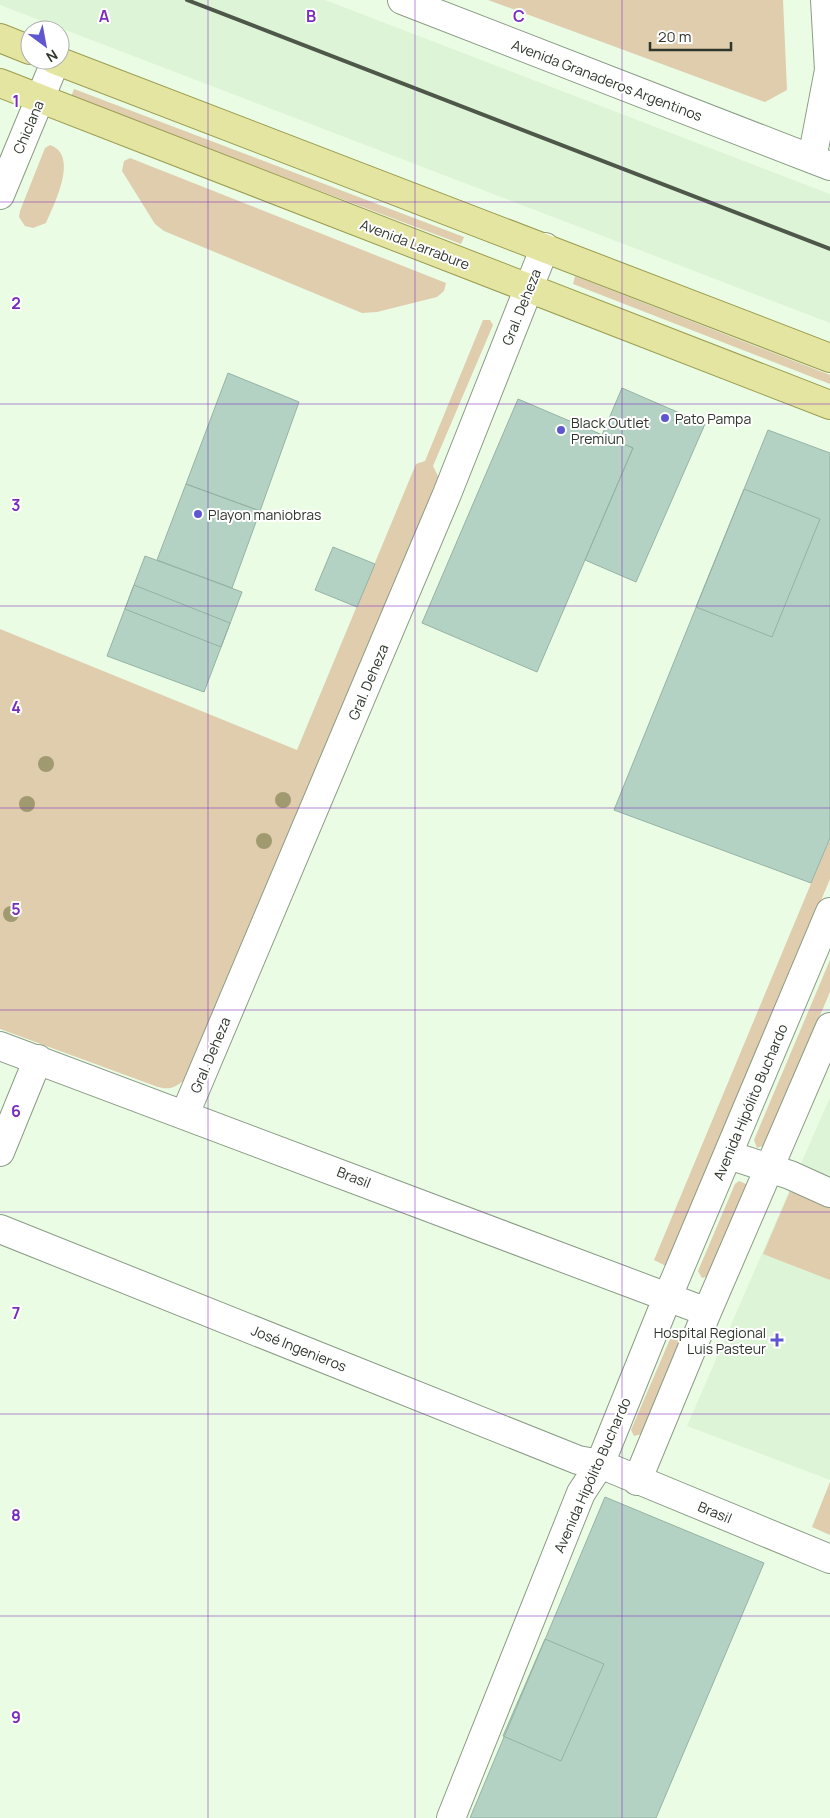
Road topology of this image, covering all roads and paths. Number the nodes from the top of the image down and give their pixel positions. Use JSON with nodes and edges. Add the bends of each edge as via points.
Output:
{"nodes":[{"id":1,"x":402,"y":0,"type":"edge"},
{"id":2,"x":825,"y":0,"type":"edge"},
{"id":3,"x":0,"y":38,"type":"edge"},
{"id":4,"x":20,"y":46,"type":"edge"},
{"id":5,"x":70,"y":65,"type":"edge"},
{"id":6,"x":52,"y":70,"type":"edge"},
{"id":7,"x":0,"y":83,"type":"edge"},
{"id":8,"x":40,"y":98,"type":"junction"},
{"id":9,"x":821,"y":163,"type":"edge"},
{"id":10,"x":0,"y":195,"type":"edge"},
{"id":11,"x":545,"y":247,"type":"junction"},
{"id":12,"x":528,"y":288,"type":"junction"},
{"id":13,"x":830,"y":358,"type":"edge"},
{"id":14,"x":830,"y":405,"type":"edge"},
{"id":15,"x":830,"y":912,"type":"edge"},
{"id":16,"x":830,"y":1027,"type":"edge"},
{"id":17,"x":0,"y":1046,"type":"edge"},
{"id":18,"x":38,"y":1059,"type":"junction"},
{"id":19,"x":186,"y":1114,"type":"junction"},
{"id":20,"x":0,"y":1152,"type":"edge"},
{"id":21,"x":729,"y":1155,"type":"junction"},
{"id":22,"x":770,"y":1168,"type":"junction"},
{"id":23,"x":830,"y":1193,"type":"edge"},
{"id":24,"x":0,"y":1229,"type":"edge"},
{"id":25,"x":668,"y":1296,"type":"junction"},
{"id":26,"x":707,"y":1312,"type":"junction"},
{"id":27,"x":600,"y":1464,"type":"junction"},
{"id":28,"x":638,"y":1481,"type":"junction"},
{"id":29,"x":830,"y":1559,"type":"edge"},
{"id":30,"x":451,"y":1818,"type":"edge"}],
"edges":[{"from":1,"to":9,"type":"street","name":"Avenida Granaderos Argentinos"},
{"from":2,"to":9,"type":"street","via":[[829,70]]},
{"from":3,"to":4,"type":"main road"},
{"from":5,"to":11,"type":"main road"},
{"from":6,"to":8,"type":"street","name":"Chiclana"},
{"from":7,"to":8,"type":"main road","name":"Avenida Larrabure"},
{"from":8,"to":10,"type":"street","name":"Chiclana"},
{"from":8,"to":12,"type":"main road","name":"Avenida Larrabure"},
{"from":11,"to":12,"type":"street","name":"Gral. Deheza"},
{"from":11,"to":13,"type":"main road"},
{"from":12,"to":14,"type":"main road","name":"Avenida Larrabure"},
{"from":12,"to":19,"type":"street","name":"Gral. Deheza","via":[[444,504]]},
{"from":15,"to":21,"type":"street","name":"Avenida Hipólito Buchardo"},
{"from":16,"to":22,"type":"street"},
{"from":17,"to":18,"type":"street","name":"Brasil"},
{"from":18,"to":19,"type":"street","name":"Brasil"},
{"from":18,"to":20,"type":"street"},
{"from":19,"to":25,"type":"street","name":"Brasil"},
{"from":21,"to":22,"type":"street"},
{"from":21,"to":25,"type":"street","name":"Avenida Hipólito Buchardo"},
{"from":22,"to":23,"type":"street"},
{"from":22,"to":26,"type":"street"},
{"from":24,"to":27,"type":"street","name":"José Ingenieros","via":[[578,1460]]},
{"from":25,"to":26,"type":"street","name":"Brasil"},
{"from":25,"to":27,"type":"street","name":"Avenida Hipólito Buchardo"},
{"from":26,"to":28,"type":"street"},
{"from":27,"to":28,"type":"street","name":"Brasil"},
{"from":27,"to":30,"type":"street","name":"Avenida Hipólito Buchardo","via":[[581,1493]]},
{"from":28,"to":29,"type":"street","name":"Brasil"}]}
